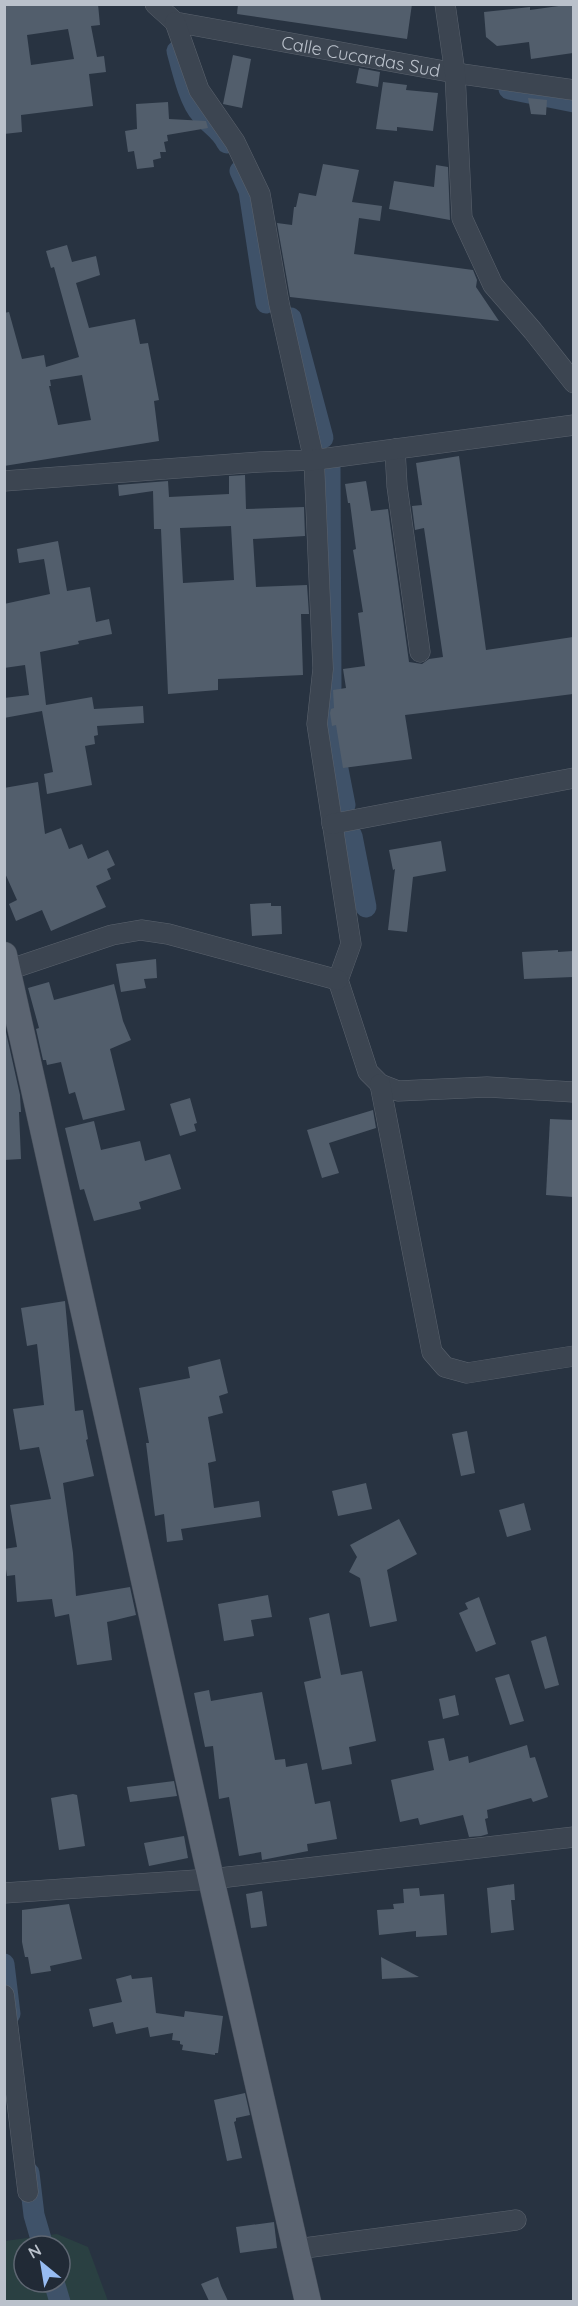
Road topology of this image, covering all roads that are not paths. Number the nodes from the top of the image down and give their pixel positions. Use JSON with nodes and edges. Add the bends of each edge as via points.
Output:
{"nodes":[{"id":1,"x":155,"y":4,"type":"edge"},
{"id":2,"x":445,"y":4,"type":"edge"},
{"id":3,"x":175,"y":22,"type":"junction"},
{"id":4,"x":455,"y":73,"type":"junction"},
{"id":5,"x":573,"y":90,"type":"edge"},
{"id":6,"x":573,"y":383,"type":"edge"},
{"id":7,"x":573,"y":425,"type":"edge"},
{"id":8,"x":395,"y":449,"type":"junction"},
{"id":9,"x":314,"y":460,"type":"junction"},
{"id":10,"x":4,"y":481,"type":"edge"},
{"id":11,"x":420,"y":652,"type":"dead end"},
{"id":12,"x":573,"y":778,"type":"edge"},
{"id":13,"x":332,"y":824,"type":"junction"},
{"id":14,"x":6,"y":963,"type":"edge"},
{"id":15,"x":338,"y":981,"type":"junction"},
{"id":16,"x":380,"y":1084,"type":"junction"},
{"id":17,"x":573,"y":1092,"type":"edge"},
{"id":18,"x":573,"y":1356,"type":"edge"},
{"id":19,"x":573,"y":1837,"type":"edge"},
{"id":20,"x":211,"y":1879,"type":"junction"},
{"id":21,"x":4,"y":1893,"type":"edge"},
{"id":22,"x":4,"y":1995,"type":"edge"},
{"id":23,"x":28,"y":2192,"type":"dead end"},
{"id":24,"x":516,"y":2220,"type":"dead end"},
{"id":25,"x":297,"y":2249,"type":"junction"},
{"id":26,"x":308,"y":2301,"type":"edge"}],
"edges":[{"from":1,"to":3,"type":"street"},
{"from":2,"to":4,"type":"street"},
{"from":3,"to":4,"type":"street","name":"Calle Cucardas Sud"},
{"from":3,"to":9,"type":"street","via":[[199,90],[235,142],[260,194],[279,303]]},
{"from":4,"to":5,"type":"street","name":"Calle Cucardas Sud"},
{"from":4,"to":6,"type":"street","via":[[462,218],[493,285]]},
{"from":7,"to":8,"type":"street"},
{"from":8,"to":9,"type":"street"},
{"from":8,"to":11,"type":"street"},
{"from":9,"to":10,"type":"street"},
{"from":9,"to":13,"type":"street","via":[[323,669],[317,724]]},
{"from":12,"to":13,"type":"street"},
{"from":13,"to":15,"type":"street","via":[[351,944]]},
{"from":14,"to":15,"type":"street","via":[[141,930]]},
{"from":14,"to":20,"type":"main road"},
{"from":15,"to":16,"type":"street","via":[[368,1072]]},
{"from":16,"to":17,"type":"street","via":[[398,1091],[488,1087]]},
{"from":16,"to":18,"type":"street","via":[[432,1352],[445,1367],[467,1373]]},
{"from":19,"to":20,"type":"street"},
{"from":20,"to":21,"type":"street"},
{"from":20,"to":25,"type":"main road"},
{"from":22,"to":23,"type":"street"},
{"from":24,"to":25,"type":"street"},
{"from":25,"to":26,"type":"main road"}]}
